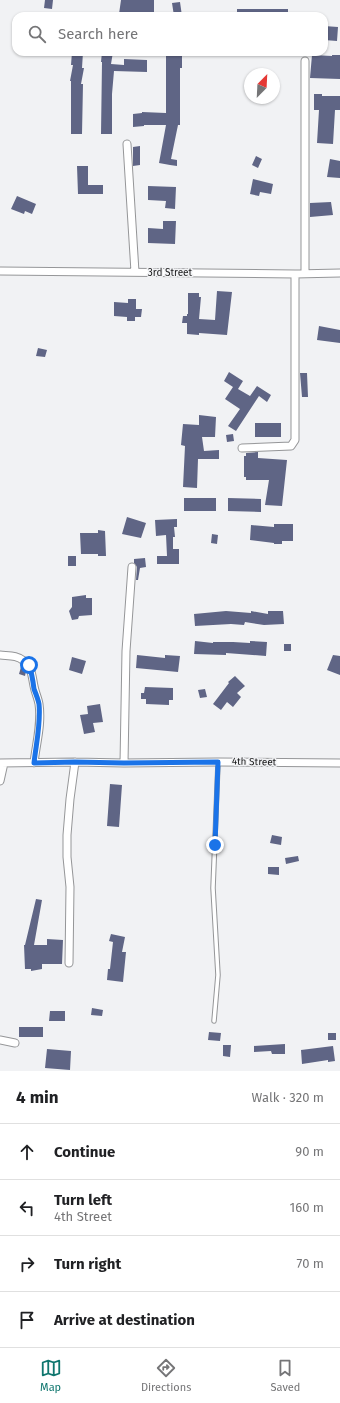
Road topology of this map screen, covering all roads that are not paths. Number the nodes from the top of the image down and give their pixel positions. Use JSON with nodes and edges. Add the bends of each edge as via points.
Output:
{"nodes":[{"id":1,"x":305,"y":61,"type":"dead end"},
{"id":2,"x":127,"y":144,"type":"dead end"},
{"id":3,"x":0,"y":271,"type":"edge"},
{"id":4,"x":135,"y":272,"type":"junction"},
{"id":5,"x":304,"y":273,"type":"junction"},
{"id":6,"x":340,"y":273,"type":"edge"},
{"id":7,"x":295,"y":274,"type":"junction"},
{"id":8,"x":242,"y":448,"type":"dead end"},
{"id":9,"x":132,"y":567,"type":"dead end"},
{"id":10,"x":0,"y":655,"type":"edge"},
{"id":11,"x":75,"y":762,"type":"junction"},
{"id":12,"x":218,"y":762,"type":"junction"},
{"id":13,"x":2,"y":763,"type":"edge"},
{"id":14,"x":34,"y":763,"type":"junction"},
{"id":15,"x":124,"y":763,"type":"junction"},
{"id":16,"x":340,"y":763,"type":"edge"},
{"id":17,"x":0,"y":781,"type":"edge"},
{"id":18,"x":69,"y":963,"type":"dead end"},
{"id":19,"x":214,"y":1021,"type":"dead end"},
{"id":20,"x":0,"y":1040,"type":"edge"},
{"id":21,"x":15,"y":1042,"type":"dead end"}],
"edges":[{"from":1,"to":5,"type":"street"},
{"from":2,"to":4,"type":"street"},
{"from":3,"to":4,"type":"street","name":"3rd Street"},
{"from":4,"to":7,"type":"street","name":"3rd Street"},
{"from":5,"to":6,"type":"street","name":"3rd Street"},
{"from":5,"to":7,"type":"street","name":"3rd Street"},
{"from":7,"to":8,"type":"street","via":[[296,440],[291,446]]},
{"from":9,"to":15,"type":"street","via":[[126,650]]},
{"from":10,"to":14,"type":"street","via":[[20,658],[29,665],[31,671],[40,715]]},
{"from":11,"to":14,"type":"street","name":"4th Street"},
{"from":11,"to":15,"type":"street","name":"4th Street"},
{"from":11,"to":18,"type":"street","via":[[70,793],[66,857],[70,887]]},
{"from":12,"to":15,"type":"street","name":"4th Street"},
{"from":12,"to":16,"type":"street","name":"4th Street"},
{"from":12,"to":19,"type":"lane","via":[[213,888],[218,975]]},
{"from":13,"to":14,"type":"street","name":"4th Street"},
{"from":13,"to":17,"type":"street"},
{"from":20,"to":21,"type":"street"}]}
